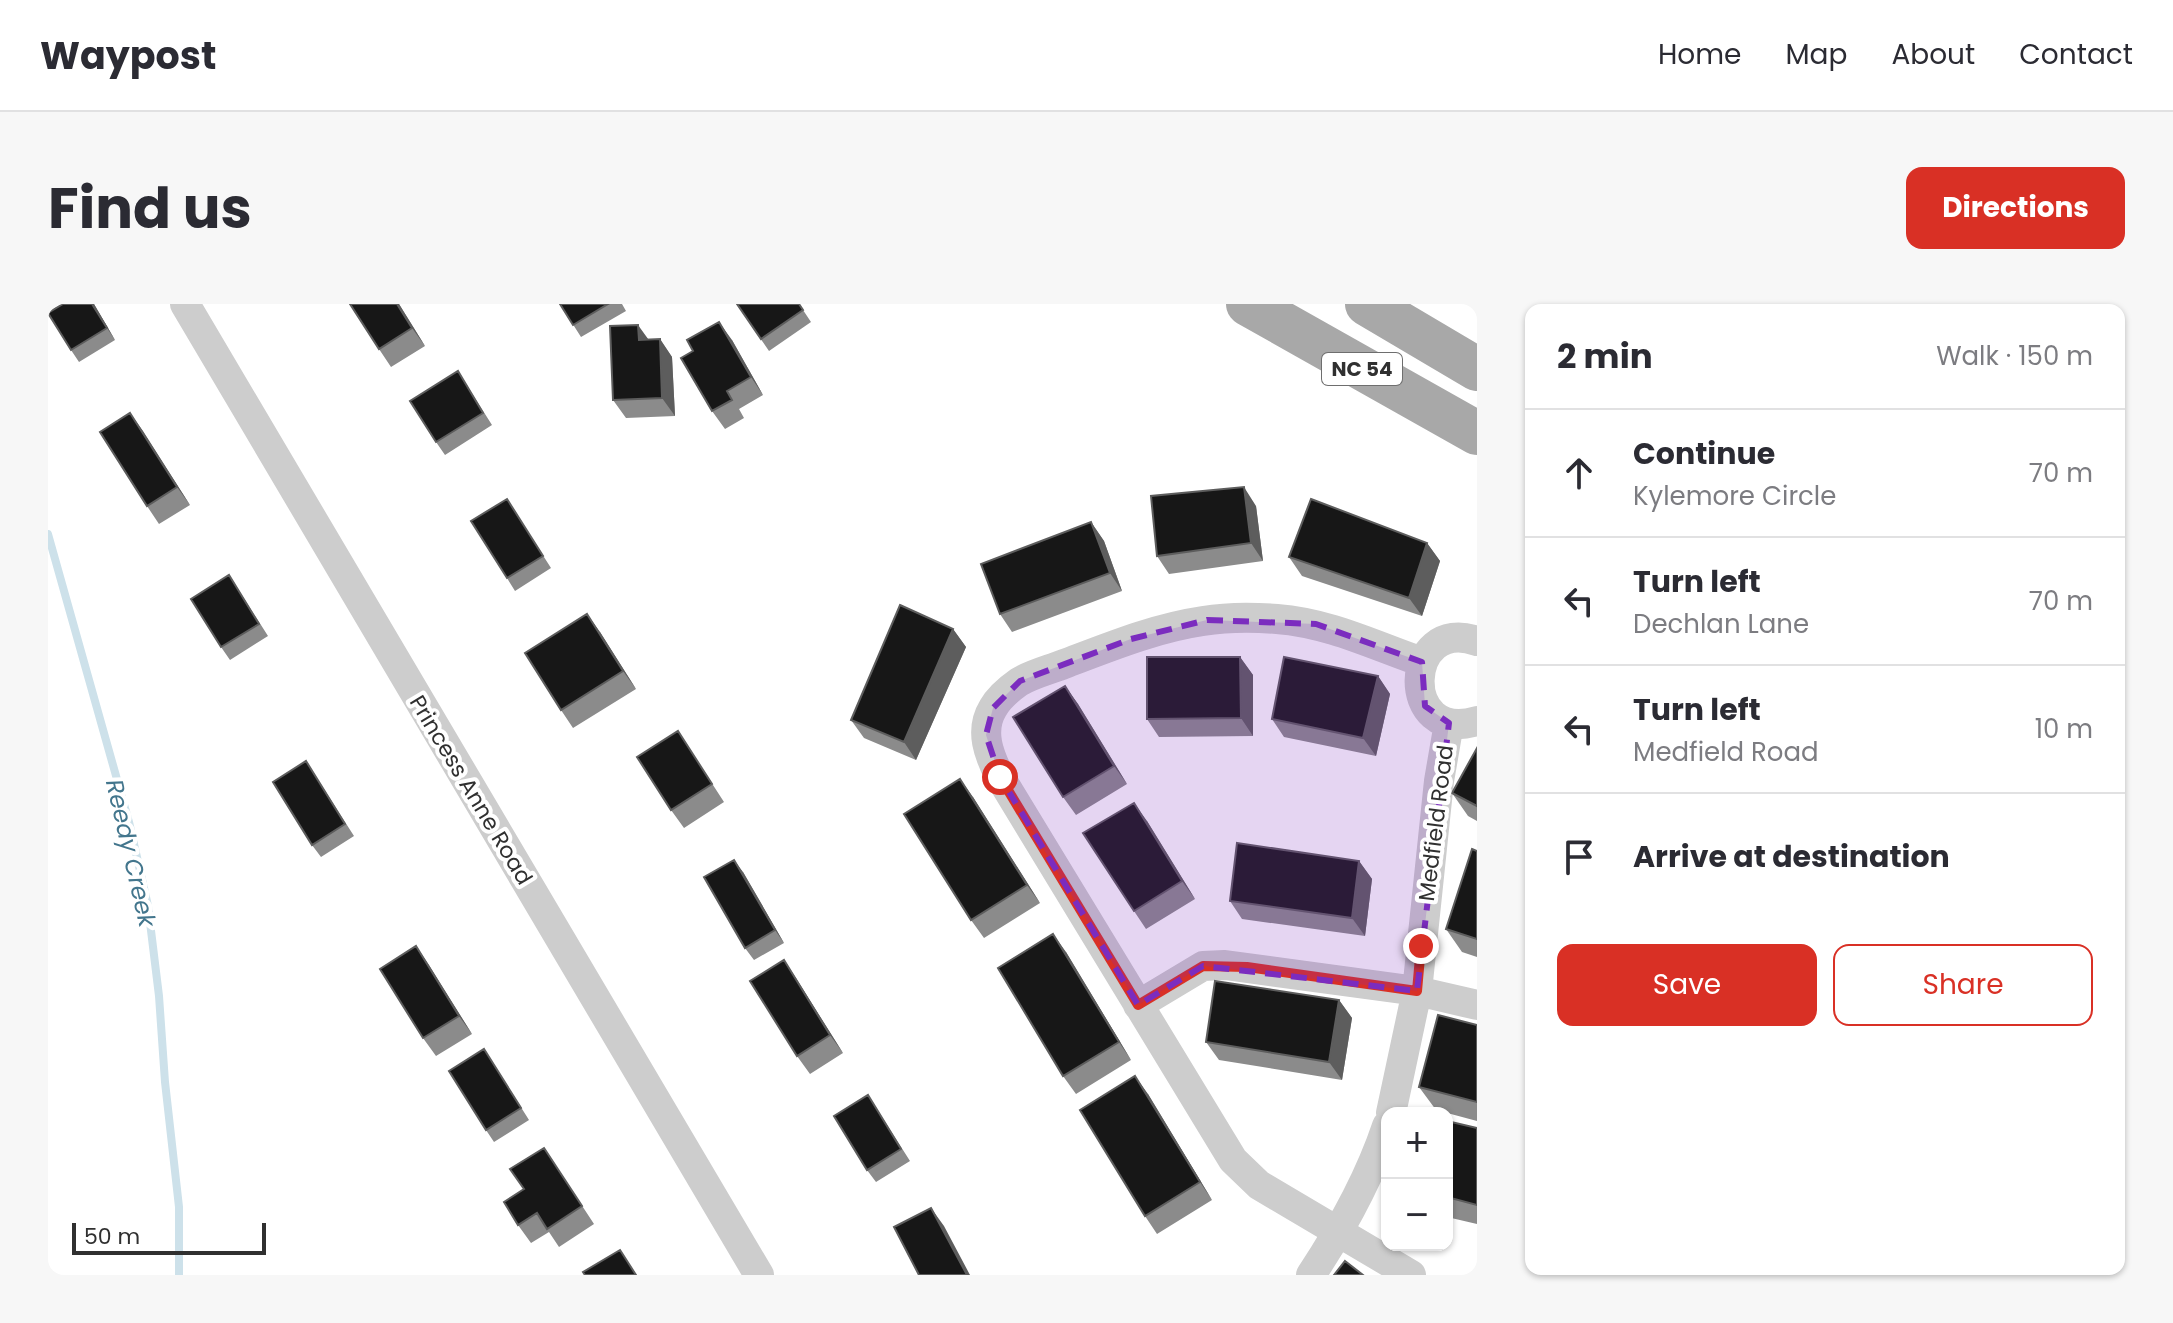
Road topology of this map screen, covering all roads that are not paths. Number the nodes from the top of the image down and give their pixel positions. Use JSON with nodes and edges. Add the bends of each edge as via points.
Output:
{"nodes":[{"id":1,"x":185,"y":304,"type":"edge"},
{"id":2,"x":1248,"y":304,"type":"edge"},
{"id":3,"x":1367,"y":304,"type":"edge"},
{"id":4,"x":1477,"y":369,"type":"edge"},
{"id":5,"x":1477,"y":433,"type":"edge"},
{"id":6,"x":1476,"y":636,"type":"edge"},
{"id":7,"x":1422,"y":662,"type":"junction"},
{"id":8,"x":1463,"y":722,"type":"edge"},
{"id":9,"x":1417,"y":991,"type":"junction"},
{"id":10,"x":1138,"y":1005,"type":"junction"},
{"id":11,"x":1477,"y":1005,"type":"edge"},
{"id":12,"x":1392,"y":1107,"type":"edge"},
{"id":13,"x":1381,"y":1141,"type":"edge"},
{"id":14,"x":1339,"y":1232,"type":"junction"},
{"id":15,"x":759,"y":1275,"type":"edge"},
{"id":16,"x":1311,"y":1275,"type":"edge"},
{"id":17,"x":1411,"y":1275,"type":"edge"}],
"edges":[{"from":1,"to":15,"type":"street","name":"Princess Anne Road"},
{"from":2,"to":5,"type":"main road","number":"NC 54"},
{"from":3,"to":4,"type":"main road","number":"NC 54"},
{"from":6,"to":7,"type":"street","via":[[1449,639]]},
{"from":7,"to":8,"type":"street","name":"Medfield Road","via":[[1419,692],[1425,706],[1436,716]]},
{"from":7,"to":10,"type":"street","via":[[1316,624],[1276,618],[1207,620],[1089,654],[1020,681],[1002,695],[988,720],[989,754]]},
{"from":8,"to":9,"type":"street","name":"Medfield Road","via":[[1439,781]]},
{"from":9,"to":10,"type":"street","via":[[1214,965],[1203,966]]},
{"from":9,"to":11,"type":"street"},
{"from":9,"to":12,"type":"street","name":"Medfield Road"},
{"from":10,"to":14,"type":"street","via":[[1233,1160],[1259,1185]]},
{"from":13,"to":14,"type":"street"},
{"from":14,"to":16,"type":"street"},
{"from":14,"to":17,"type":"street"}]}
